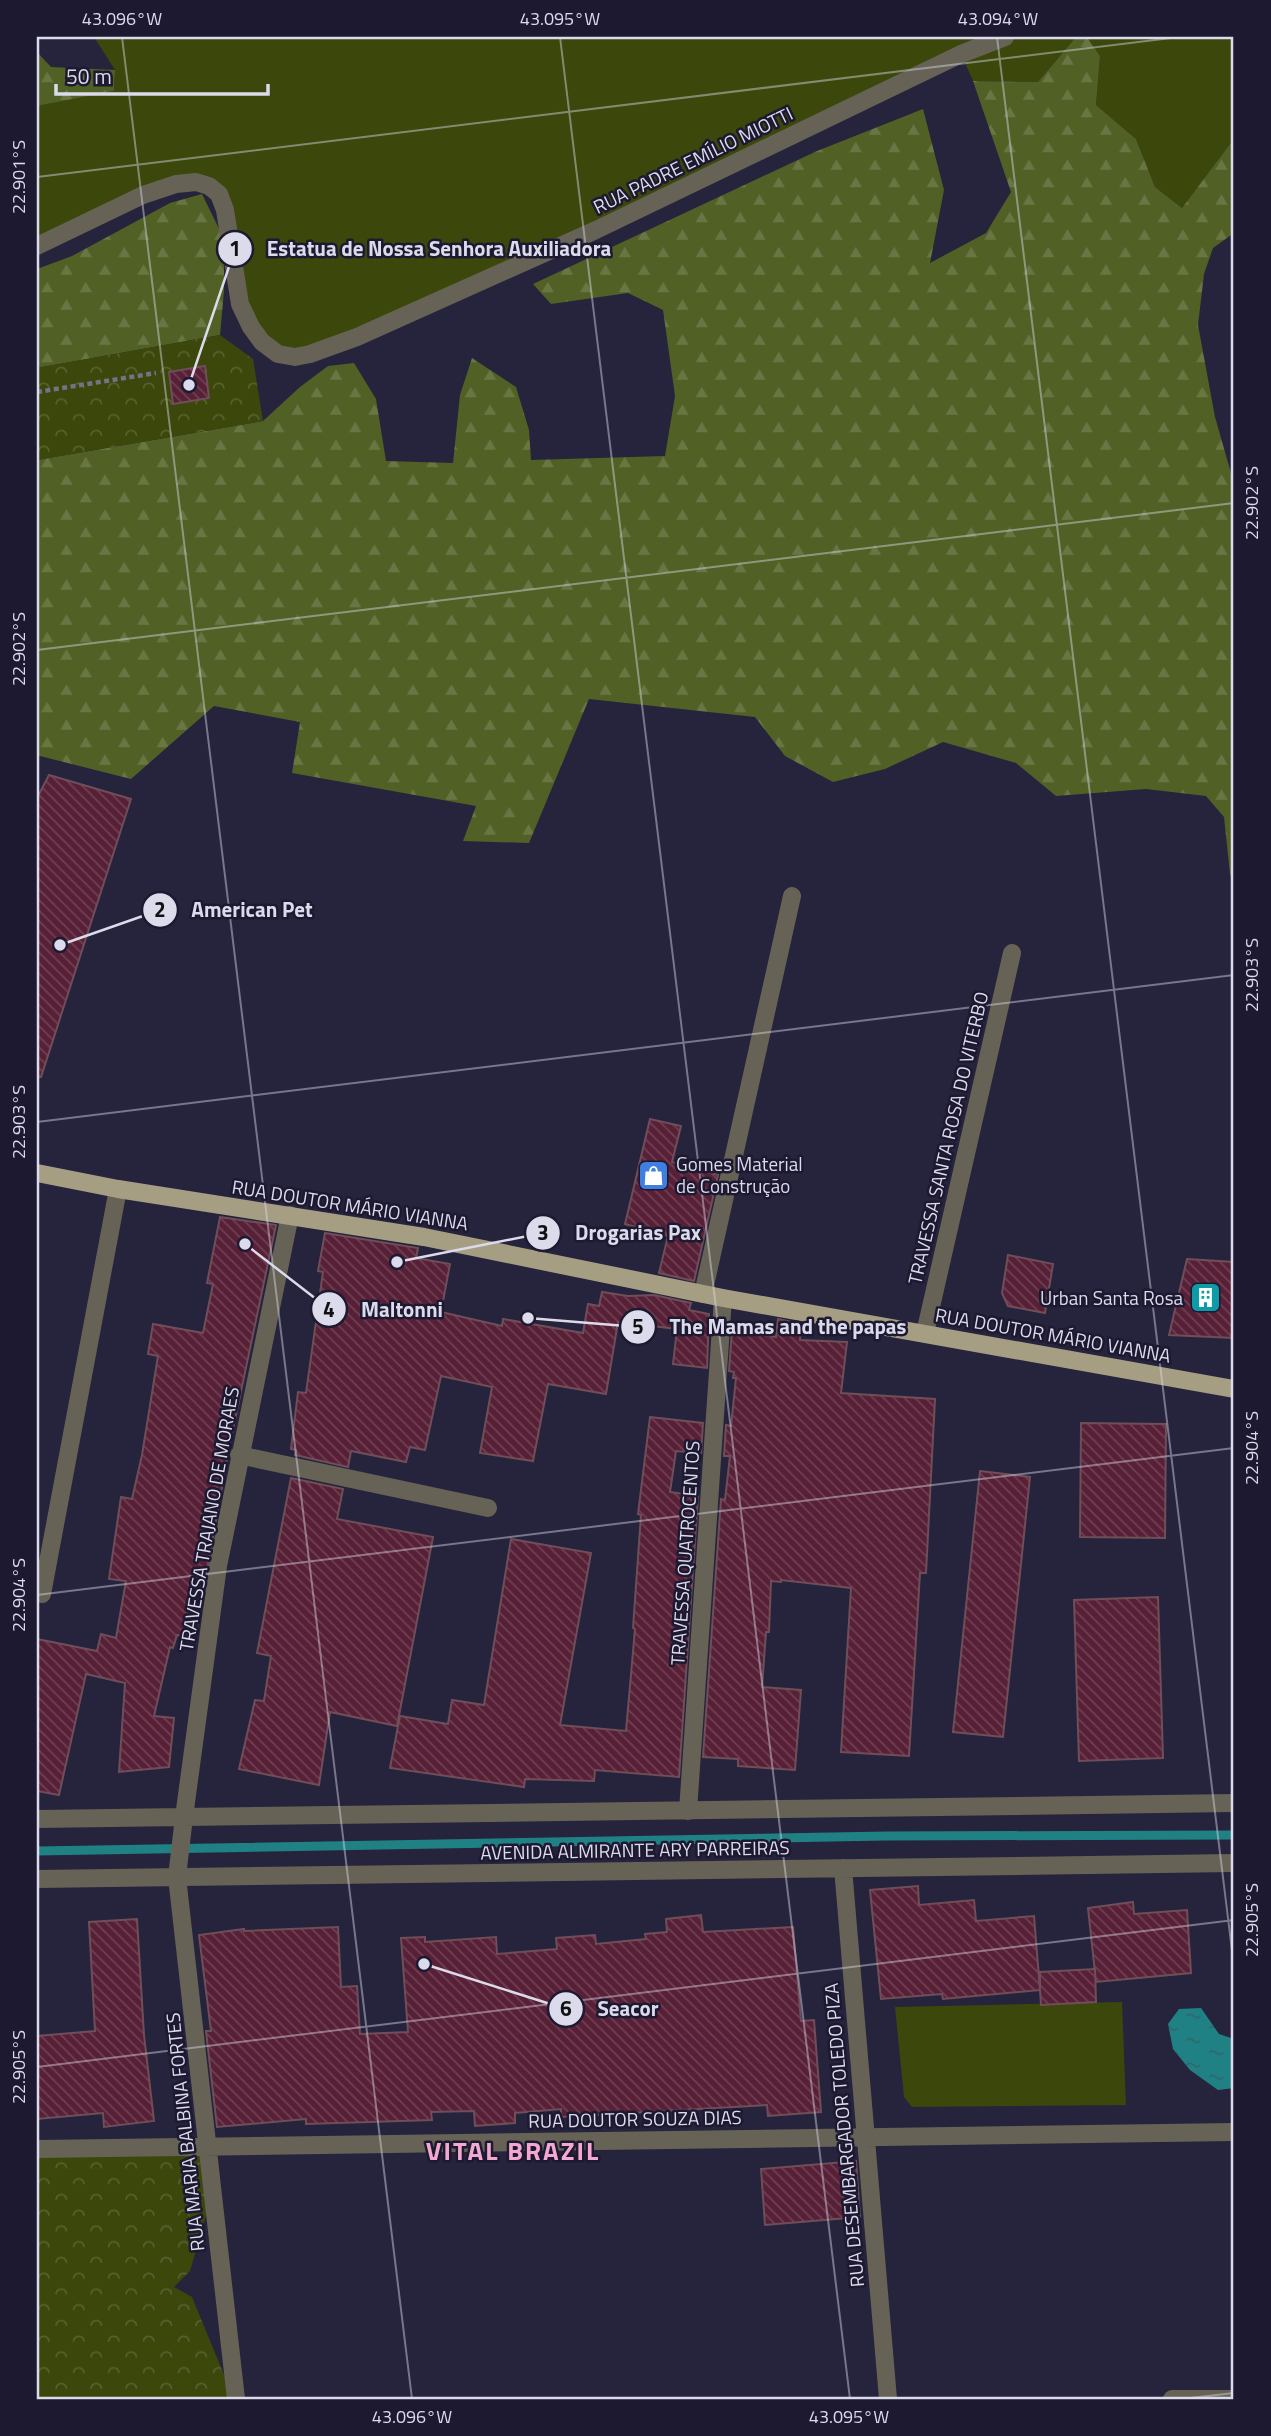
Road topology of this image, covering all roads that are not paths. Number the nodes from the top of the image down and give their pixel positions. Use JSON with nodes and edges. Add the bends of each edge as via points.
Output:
{"nodes":[{"id":1,"x":1005,"y":37,"type":"edge"},
{"id":2,"x":37,"y":246,"type":"edge"},
{"id":3,"x":792,"y":896,"type":"dead end"},
{"id":4,"x":1012,"y":953,"type":"dead end"},
{"id":5,"x":37,"y":1173,"type":"edge"},
{"id":6,"x":118,"y":1189,"type":"junction"},
{"id":7,"x":290,"y":1215,"type":"junction"},
{"id":8,"x":702,"y":1294,"type":"junction"},
{"id":9,"x":723,"y":1298,"type":"junction"},
{"id":10,"x":925,"y":1333,"type":"junction"},
{"id":11,"x":1234,"y":1389,"type":"edge"},
{"id":12,"x":239,"y":1455,"type":"junction"},
{"id":13,"x":488,"y":1508,"type":"dead end"},
{"id":14,"x":42,"y":1594,"type":"dead end"},
{"id":15,"x":1234,"y":1803,"type":"edge"},
{"id":16,"x":688,"y":1811,"type":"junction"},
{"id":17,"x":37,"y":1819,"type":"edge"},
{"id":18,"x":183,"y":1824,"type":"junction"},
{"id":19,"x":1234,"y":1863,"type":"edge"},
{"id":20,"x":843,"y":1868,"type":"junction"},
{"id":21,"x":178,"y":1869,"type":"junction"},
{"id":22,"x":37,"y":1879,"type":"edge"},
{"id":23,"x":1234,"y":2132,"type":"edge"},
{"id":24,"x":866,"y":2137,"type":"junction"},
{"id":25,"x":207,"y":2147,"type":"junction"},
{"id":26,"x":37,"y":2149,"type":"edge"},
{"id":27,"x":236,"y":2399,"type":"edge"},
{"id":28,"x":888,"y":2399,"type":"edge"},
{"id":29,"x":1172,"y":2399,"type":"edge"},
{"id":30,"x":1234,"y":2399,"type":"edge"}],
"edges":[{"from":1,"to":2,"type":"street","name":"RUA PADRE EMÍLIO MIOTTI","via":[[596,230],[310,354],[278,354],[251,327],[240,304],[225,210],[219,194],[209,186],[176,184],[143,195]]},
{"from":3,"to":8,"type":"street"},
{"from":4,"to":10,"type":"street","name":"TRAVESSA SANTA ROSA DO VITERBO"},
{"from":5,"to":6,"type":"main road","name":"RUA DOUTOR MÁRIO VIANNA"},
{"from":6,"to":7,"type":"main road","name":"RUA DOUTOR MÁRIO VIANNA"},
{"from":6,"to":14,"type":"street"},
{"from":7,"to":8,"type":"main road","name":"RUA DOUTOR MÁRIO VIANNA","via":[[424,1237]]},
{"from":7,"to":12,"type":"street","name":"TRAVESSA TRAJANO DE MORAES"},
{"from":8,"to":9,"type":"main road","name":"RUA DOUTOR MÁRIO VIANNA"},
{"from":9,"to":10,"type":"main road","name":"RUA DOUTOR MÁRIO VIANNA"},
{"from":9,"to":16,"type":"street","name":"TRAVESSA QUATROCENTOS"},
{"from":10,"to":11,"type":"main road","name":"RUA DOUTOR MÁRIO VIANNA"},
{"from":12,"to":13,"type":"street"},
{"from":12,"to":18,"type":"street","name":"TRAVESSA TRAJANO DE MORAES","via":[[218,1566]]},
{"from":15,"to":16,"type":"street","name":"AVENIDA ALMIRANTE ARY PARREIRAS"},
{"from":16,"to":18,"type":"street","name":"AVENIDA ALMIRANTE ARY PARREIRAS"},
{"from":17,"to":18,"type":"street","name":"AVENIDA ALMIRANTE ARY PARREIRAS"},
{"from":18,"to":21,"type":"street","name":"TRAVESSA TRAJANO DE MORAES"},
{"from":19,"to":20,"type":"street","name":"AVENIDA ALMIRANTE ARY PARREIRAS"},
{"from":20,"to":21,"type":"street","name":"AVENIDA ALMIRANTE ARY PARREIRAS"},
{"from":20,"to":24,"type":"street","name":"RUA DESEMBARGADOR TOLEDO PIZA"},
{"from":21,"to":22,"type":"street","name":"AVENIDA ALMIRANTE ARY PARREIRAS"},
{"from":21,"to":25,"type":"street","name":"RUA MARIA BALBINA FORTES"},
{"from":23,"to":24,"type":"street","name":"RUA DOUTOR SOUZA DIAS"},
{"from":24,"to":25,"type":"street","name":"RUA DOUTOR SOUZA DIAS"},
{"from":24,"to":28,"type":"street","name":"RUA DESEMBARGADOR TOLEDO PIZA"},
{"from":25,"to":26,"type":"street","name":"RUA DOUTOR SOUZA DIAS"},
{"from":25,"to":27,"type":"street","name":"RUA MARIA BALBINA FORTES"},
{"from":29,"to":30,"type":"street"}]}
